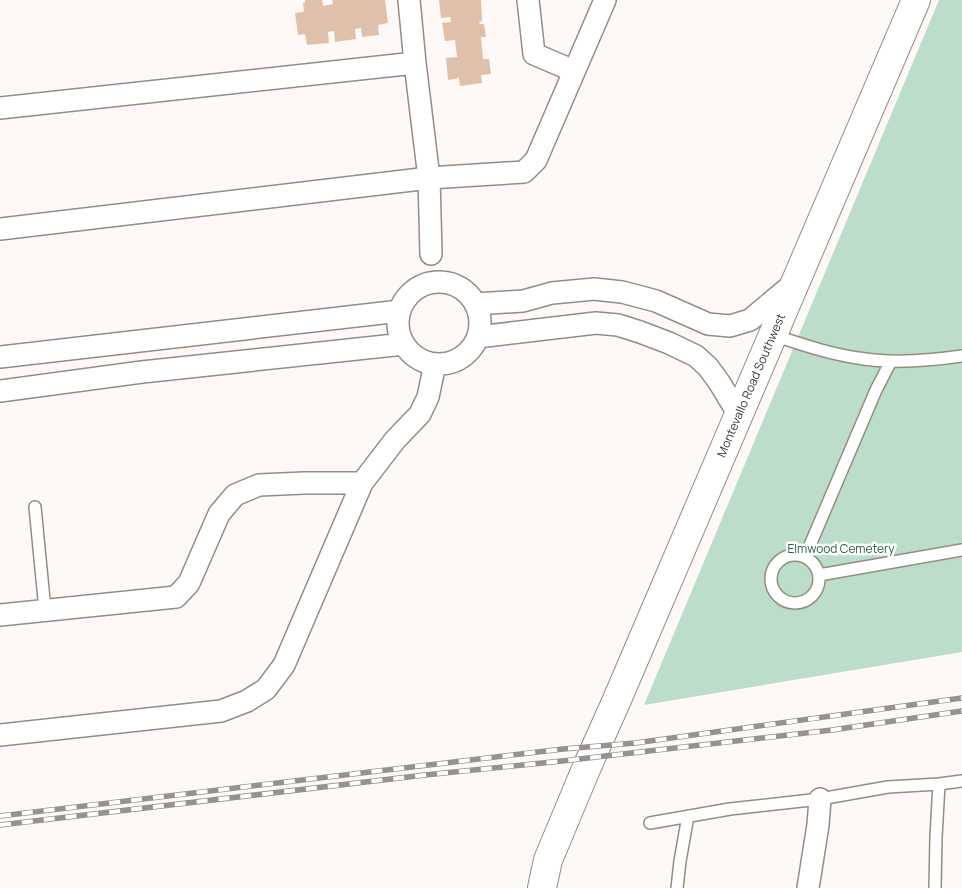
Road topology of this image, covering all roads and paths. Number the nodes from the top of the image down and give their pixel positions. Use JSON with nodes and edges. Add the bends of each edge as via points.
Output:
{"nodes":[{"id":1,"x":409,"y":0,"type":"edge"},
{"id":2,"x":528,"y":0,"type":"edge"},
{"id":3,"x":605,"y":0,"type":"edge"},
{"id":4,"x":916,"y":0,"type":"edge"},
{"id":5,"x":415,"y":63,"type":"junction"},
{"id":6,"x":574,"y":71,"type":"junction"},
{"id":7,"x":0,"y":108,"type":"edge"},
{"id":8,"x":429,"y":178,"type":"junction"},
{"id":9,"x":0,"y":229,"type":"edge"},
{"id":10,"x":431,"y":254,"type":"junction"},
{"id":11,"x":795,"y":282,"type":"junction"},
{"id":12,"x":449,"y":283,"type":"junction"},
{"id":13,"x":424,"y":285,"type":"junction"},
{"id":14,"x":475,"y":304,"type":"junction"},
{"id":15,"x":400,"y":311,"type":"junction"},
{"id":16,"x":773,"y":335,"type":"junction"},
{"id":17,"x":478,"y":336,"type":"junction"},
{"id":18,"x":404,"y":344,"type":"junction"},
{"id":19,"x":962,"y":356,"type":"edge"},
{"id":20,"x":0,"y":357,"type":"edge"},
{"id":21,"x":891,"y":361,"type":"junction"},
{"id":22,"x":435,"y":364,"type":"junction"},
{"id":23,"x":0,"y":391,"type":"edge"},
{"id":24,"x":739,"y":415,"type":"junction"},
{"id":25,"x":362,"y":483,"type":"junction"},
{"id":26,"x":35,"y":507,"type":"dead end"},
{"id":27,"x":962,"y":550,"type":"edge"},
{"id":28,"x":805,"y":557,"type":"junction"},
{"id":29,"x":819,"y":575,"type":"junction"},
{"id":30,"x":46,"y":610,"type":"junction"},
{"id":31,"x":0,"y":614,"type":"edge"},
{"id":32,"x":0,"y":735,"type":"edge"},
{"id":33,"x":962,"y":780,"type":"edge"},
{"id":34,"x":939,"y":784,"type":"junction"},
{"id":35,"x":820,"y":799,"type":"junction"},
{"id":36,"x":688,"y":816,"type":"junction"},
{"id":37,"x":650,"y":823,"type":"dead end"},
{"id":38,"x":548,"y":860,"type":"junction"},
{"id":39,"x":537,"y":888,"type":"edge"},
{"id":40,"x":542,"y":888,"type":"edge"},
{"id":41,"x":677,"y":888,"type":"edge"},
{"id":42,"x":808,"y":888,"type":"edge"},
{"id":43,"x":935,"y":888,"type":"edge"}],
"edges":[{"from":1,"to":5,"type":"street"},
{"from":2,"to":6,"type":"street","via":[[534,54]]},
{"from":3,"to":6,"type":"street"},
{"from":4,"to":11,"type":"main road","name":"Montevallo Road Southwest"},
{"from":5,"to":7,"type":"street"},
{"from":5,"to":8,"type":"street"},
{"from":6,"to":8,"type":"street","via":[[536,160],[524,172]]},
{"from":8,"to":9,"type":"street"},
{"from":8,"to":10,"type":"street"},
{"from":10,"to":12,"type":"street"},
{"from":10,"to":13,"type":"street"},
{"from":11,"to":14,"type":"street","via":[[750,320],[730,326],[708,324],[656,300],[594,289],[552,293],[523,301]]},
{"from":11,"to":16,"type":"main road","name":"Montevallo Road Southwest"},
{"from":12,"to":13,"type":"street"},
{"from":12,"to":14,"type":"street","via":[[462,289]]},
{"from":13,"to":15,"type":"street","via":[[412,292]]},
{"from":14,"to":17,"type":"street","via":[[480,323]]},
{"from":15,"to":18,"type":"street","via":[[398,329]]},
{"from":15,"to":20,"type":"street"},
{"from":16,"to":21,"type":"lane","via":[[834,354]]},
{"from":16,"to":24,"type":"main road","name":"Montevallo Road Southwest"},
{"from":17,"to":22,"type":"street","via":[[472,349],[462,358]]},
{"from":17,"to":24,"type":"street","via":[[596,323],[618,325],[655,337],[696,356],[719,382]]},
{"from":18,"to":22,"type":"street","via":[[411,353]]},
{"from":18,"to":23,"type":"street"},
{"from":19,"to":21,"type":"lane"},
{"from":21,"to":28,"type":"lane"},
{"from":22,"to":25,"type":"street","via":[[420,414]]},
{"from":24,"to":38,"type":"main road","name":"Montevallo Road Southwest"},
{"from":25,"to":30,"type":"street","via":[[259,485],[235,495],[219,514],[189,583],[176,597]]},
{"from":25,"to":32,"type":"street","via":[[284,665],[266,688],[247,701],[221,710]]},
{"from":26,"to":30,"type":"lane"},
{"from":27,"to":29,"type":"lane"},
{"from":28,"to":29,"type":"lane"},
{"from":28,"to":29,"type":"lane","via":[[787,556],[773,569],[773,588],[778,595],[786,601],[804,601],[818,588]]},
{"from":30,"to":31,"type":"street"},
{"from":33,"to":34,"type":"lane"},
{"from":34,"to":35,"type":"lane","via":[[888,787]]},
{"from":34,"to":43,"type":"lane"},
{"from":35,"to":36,"type":"lane"},
{"from":35,"to":42,"type":"street"},
{"from":36,"to":37,"type":"lane"},
{"from":36,"to":41,"type":"lane"},
{"from":38,"to":39,"type":"street"},
{"from":38,"to":40,"type":"main road","name":"Montevallo Road Southwest"}]}
